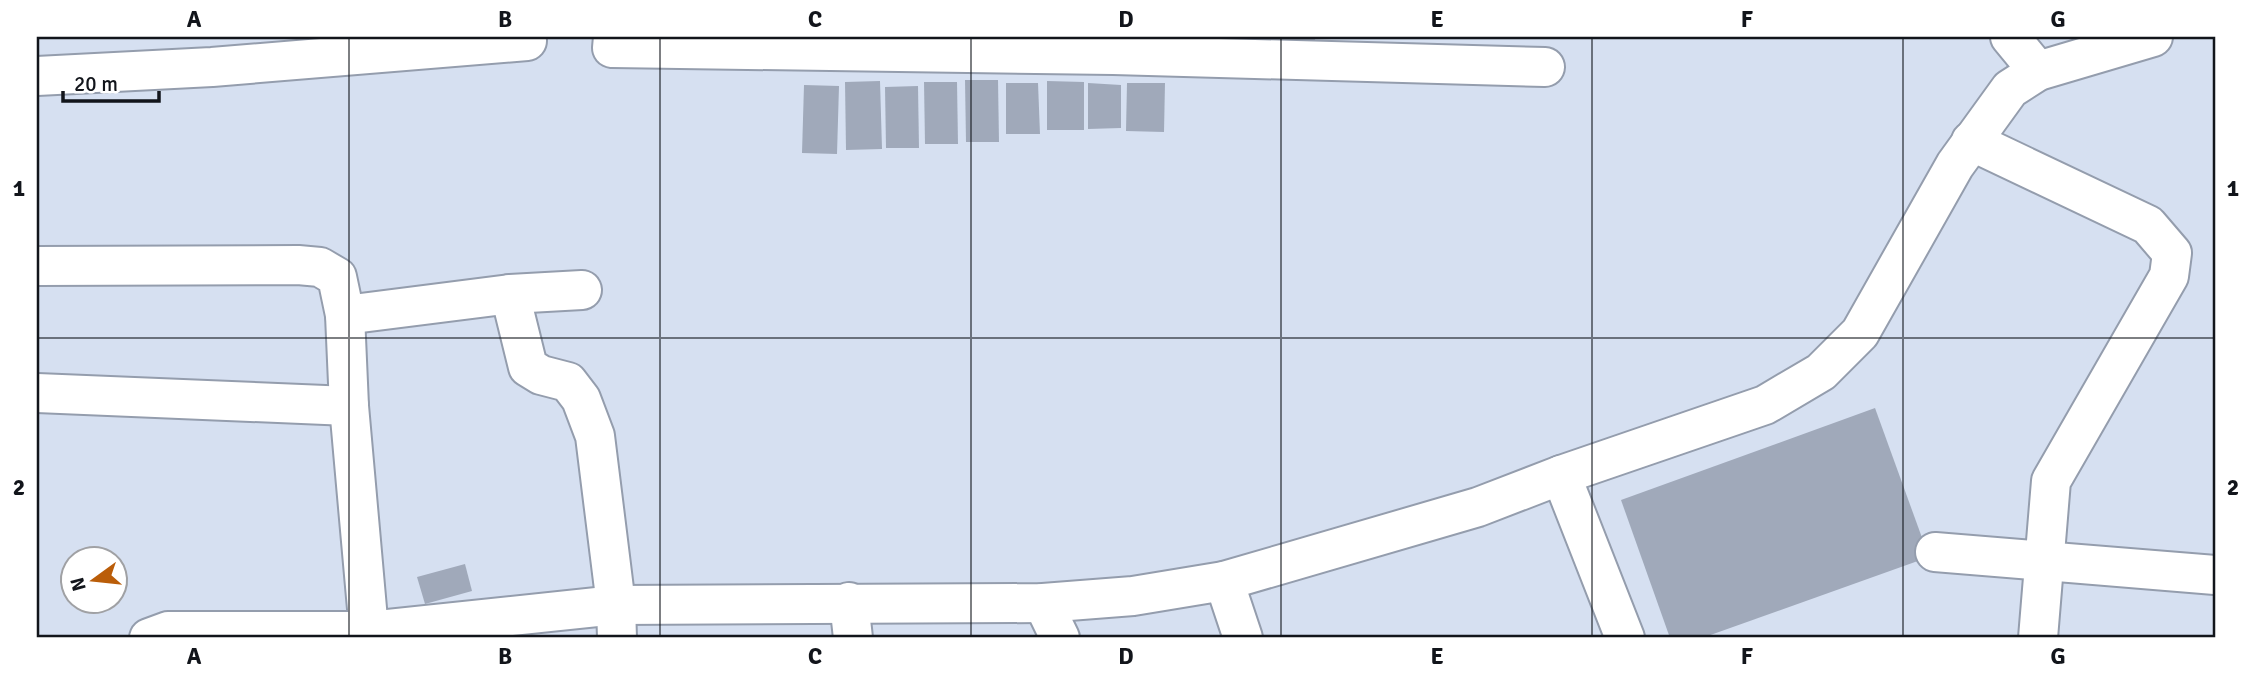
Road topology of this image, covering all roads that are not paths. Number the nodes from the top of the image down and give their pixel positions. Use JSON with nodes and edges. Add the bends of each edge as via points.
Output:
{"nodes":[{"id":1,"x":613,"y":37,"type":"edge"},
{"id":2,"x":2010,"y":37,"type":"edge"},
{"id":3,"x":2153,"y":37,"type":"edge"},
{"id":4,"x":527,"y":41,"type":"dead end"},
{"id":5,"x":1114,"y":46,"type":"edge"},
{"id":6,"x":1545,"y":67,"type":"dead end"},
{"id":7,"x":2038,"y":71,"type":"junction"},
{"id":8,"x":37,"y":76,"type":"edge"},
{"id":9,"x":1971,"y":141,"type":"junction"},
{"id":10,"x":37,"y":266,"type":"edge"},
{"id":11,"x":582,"y":290,"type":"dead end"},
{"id":12,"x":510,"y":294,"type":"junction"},
{"id":13,"x":345,"y":315,"type":"junction"},
{"id":14,"x":37,"y":393,"type":"edge"},
{"id":15,"x":349,"y":406,"type":"junction"},
{"id":16,"x":1561,"y":475,"type":"junction"},
{"id":17,"x":1935,"y":552,"type":"dead end"},
{"id":18,"x":2045,"y":562,"type":"junction"},
{"id":19,"x":2215,"y":575,"type":"edge"},
{"id":20,"x":1224,"y":581,"type":"junction"},
{"id":21,"x":1043,"y":603,"type":"junction"},
{"id":22,"x":851,"y":620,"type":"edge"},
{"id":23,"x":617,"y":622,"type":"edge"},
{"id":24,"x":394,"y":632,"type":"edge"},
{"id":25,"x":149,"y":638,"type":"edge"},
{"id":26,"x":1060,"y":638,"type":"edge"},
{"id":27,"x":1243,"y":638,"type":"edge"},
{"id":28,"x":1625,"y":638,"type":"edge"},
{"id":29,"x":2038,"y":638,"type":"edge"}],
"edges":[{"from":1,"to":5,"type":"street","via":[[612,48]]},
{"from":2,"to":7,"type":"street"},
{"from":3,"to":7,"type":"street"},
{"from":4,"to":8,"type":"street"},
{"from":5,"to":6,"type":"street"},
{"from":7,"to":9,"type":"street","via":[[2010,89]]},
{"from":9,"to":16,"type":"street","via":[[1860,333],[1821,372],[1766,405]]},
{"from":9,"to":18,"type":"street","via":[[2148,225],[2172,253],[2169,276],[2051,481]]},
{"from":10,"to":13,"type":"street","via":[[320,267],[337,277]]},
{"from":11,"to":12,"type":"street"},
{"from":12,"to":13,"type":"street"},
{"from":12,"to":23,"type":"street","via":[[528,367],[568,382],[581,399],[595,436]]},
{"from":13,"to":15,"type":"street"},
{"from":14,"to":15,"type":"street"},
{"from":15,"to":24,"type":"street"},
{"from":16,"to":20,"type":"street","via":[[1478,507]]},
{"from":16,"to":28,"type":"street"},
{"from":17,"to":18,"type":"street"},
{"from":18,"to":19,"type":"street"},
{"from":18,"to":29,"type":"street"},
{"from":20,"to":21,"type":"street","via":[[1133,596]]},
{"from":20,"to":27,"type":"street"},
{"from":21,"to":22,"type":"street"},
{"from":21,"to":26,"type":"street"},
{"from":22,"to":23,"type":"street"},
{"from":23,"to":24,"type":"street"},
{"from":24,"to":25,"type":"street","via":[[168,631]]}]}
